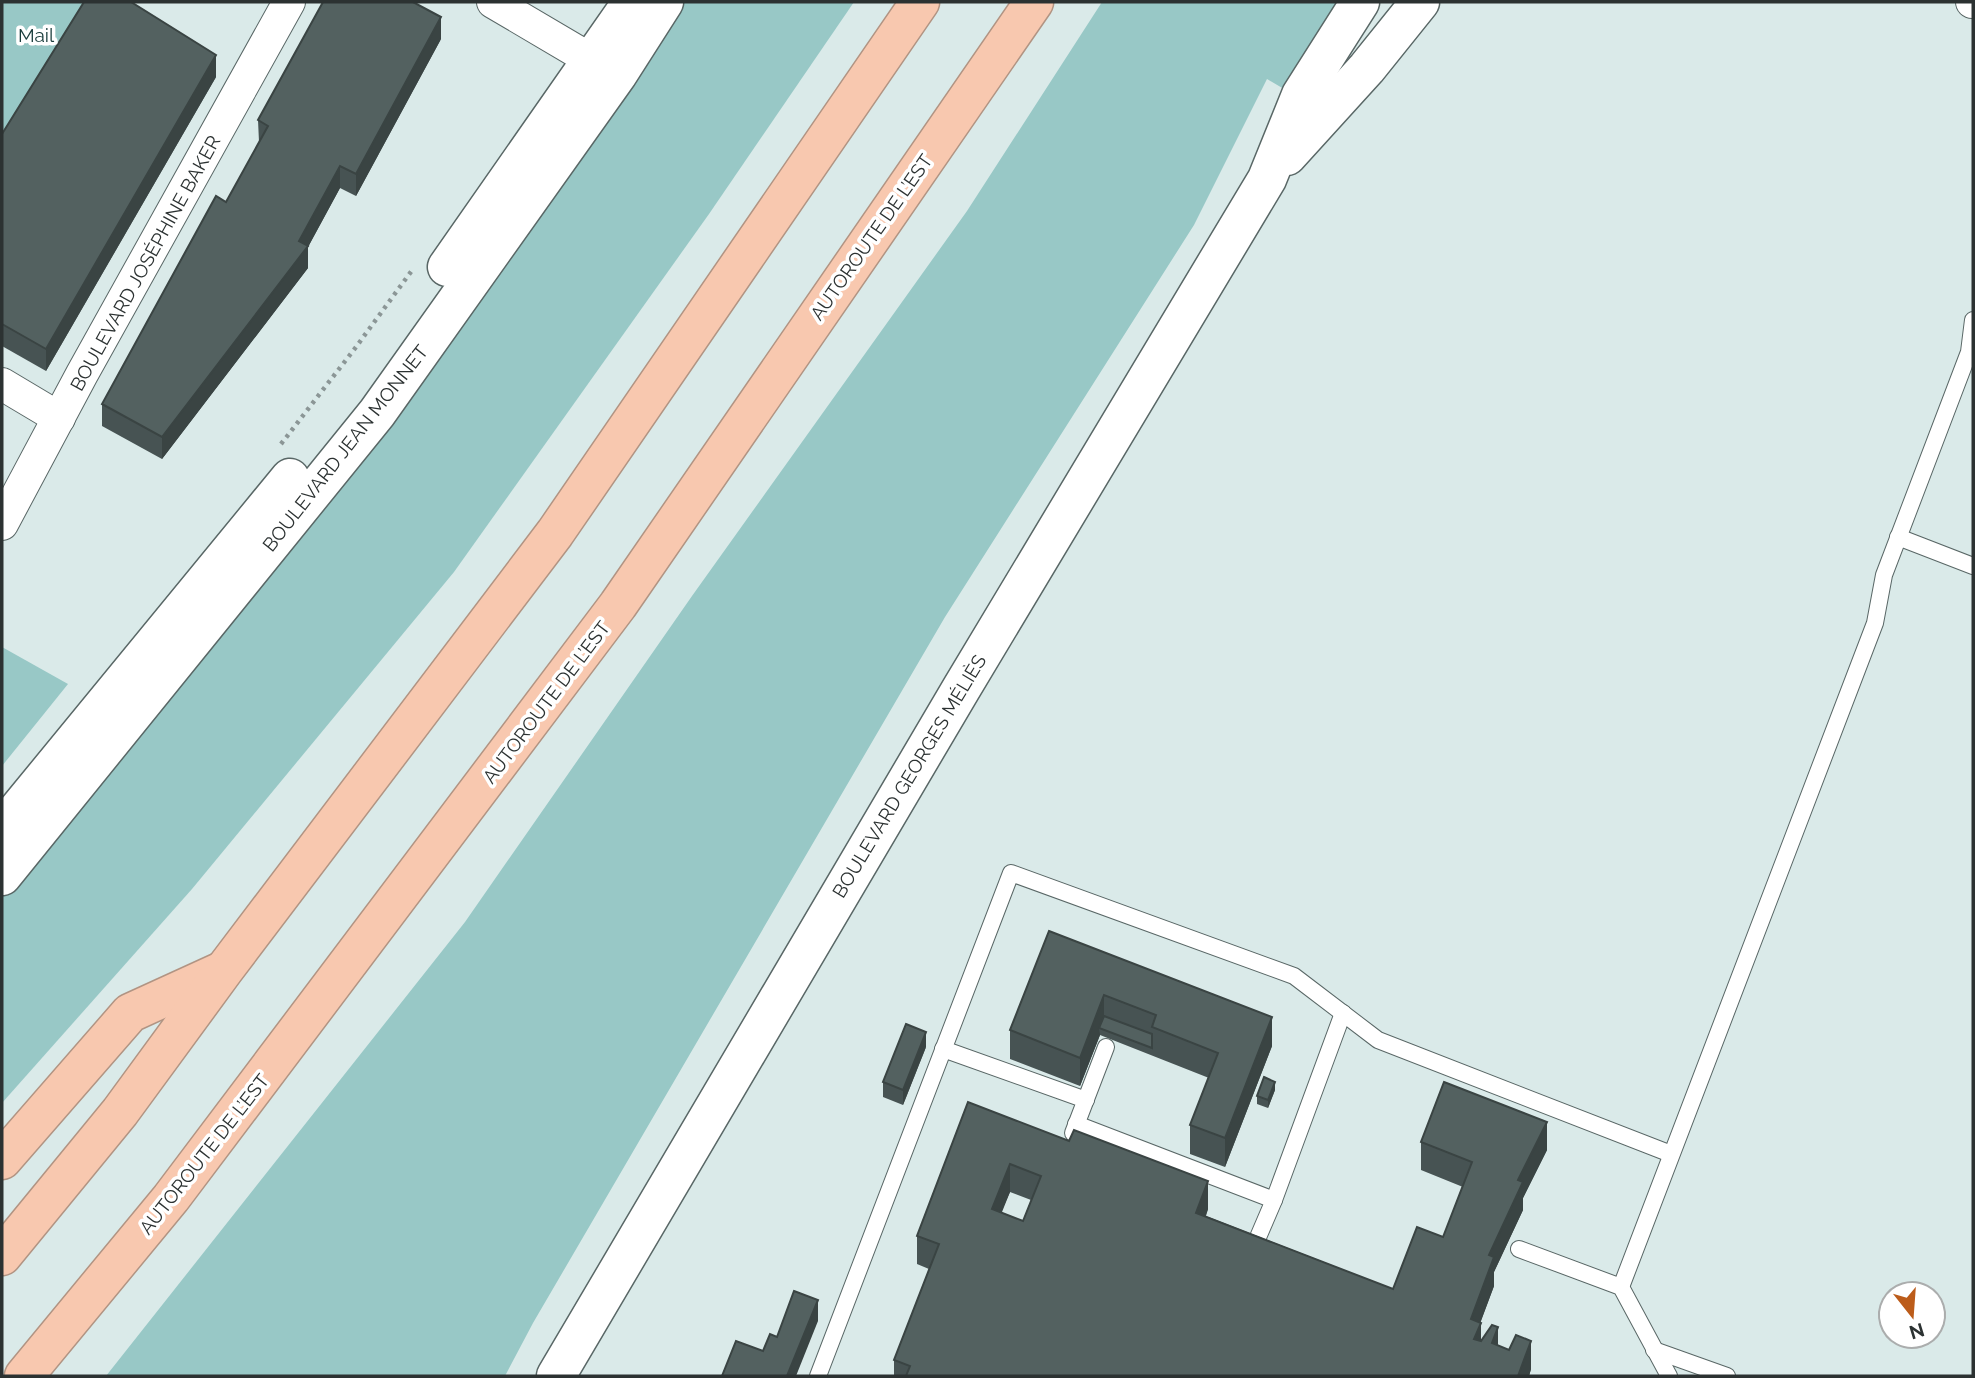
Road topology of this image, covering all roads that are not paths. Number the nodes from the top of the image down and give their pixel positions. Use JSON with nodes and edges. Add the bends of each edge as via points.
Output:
{"nodes":[{"id":1,"x":289,"y":2,"type":"edge"},
{"id":2,"x":493,"y":2,"type":"edge"},
{"id":3,"x":632,"y":2,"type":"edge"},
{"id":4,"x":664,"y":2,"type":"edge"},
{"id":5,"x":919,"y":2,"type":"edge"},
{"id":6,"x":1034,"y":2,"type":"edge"},
{"id":7,"x":1360,"y":2,"type":"edge"},
{"id":8,"x":1420,"y":2,"type":"edge"},
{"id":9,"x":593,"y":61,"type":"junction"},
{"id":10,"x":1267,"y":179,"type":"junction"},
{"id":11,"x":1973,"y":320,"type":"edge"},
{"id":12,"x":1971,"y":350,"type":"edge"},
{"id":13,"x":2,"y":384,"type":"edge"},
{"id":14,"x":59,"y":418,"type":"junction"},
{"id":15,"x":2,"y":524,"type":"edge"},
{"id":16,"x":1898,"y":537,"type":"junction"},
{"id":17,"x":1973,"y":566,"type":"edge"},
{"id":18,"x":2,"y":829,"type":"edge"},
{"id":19,"x":2,"y":876,"type":"edge"},
{"id":20,"x":223,"y":970,"type":"junction"},
{"id":21,"x":1343,"y":1013,"type":"junction"},
{"id":22,"x":1106,"y":1048,"type":"dead end"},
{"id":23,"x":943,"y":1049,"type":"junction"},
{"id":24,"x":1086,"y":1100,"type":"junction"},
{"id":25,"x":1076,"y":1124,"type":"junction"},
{"id":26,"x":1067,"y":1149,"type":"edge"},
{"id":27,"x":1671,"y":1154,"type":"junction"},
{"id":28,"x":2,"y":1160,"type":"edge"},
{"id":29,"x":1274,"y":1200,"type":"junction"},
{"id":30,"x":1253,"y":1249,"type":"edge"},
{"id":31,"x":1519,"y":1249,"type":"dead end"},
{"id":32,"x":2,"y":1256,"type":"edge"},
{"id":33,"x":1622,"y":1287,"type":"junction"},
{"id":34,"x":1654,"y":1350,"type":"junction"},
{"id":35,"x":24,"y":1376,"type":"edge"},
{"id":36,"x":556,"y":1376,"type":"edge"},
{"id":37,"x":818,"y":1376,"type":"edge"},
{"id":38,"x":1670,"y":1376,"type":"edge"},
{"id":39,"x":1727,"y":1376,"type":"edge"}],
"edges":[{"from":1,"to":14,"type":"street","name":"BOULEVARD JOSÉPHINE BAKER"},
{"from":2,"to":9,"type":"street"},
{"from":3,"to":9,"type":"street","name":"BOULEVARD JEAN MONNET"},
{"from":4,"to":19,"type":"street","name":"BOULEVARD JEAN MONNET","via":[[618,74],[377,413]]},
{"from":5,"to":20,"type":"highway","via":[[555,533]]},
{"from":6,"to":35,"type":"highway","name":"AUTOROUTE DE L’EST","via":[[618,605],[171,1198]]},
{"from":7,"to":10,"type":"street","name":"BOULEVARD GEORGES MÉLIÈS","via":[[1301,95]]},
{"from":8,"to":10,"type":"street","name":"BOULEVARD GEORGES MÉLIÈS"},
{"from":9,"to":18,"type":"street","name":"BOULEVARD JEAN MONNET","via":[[355,398]]},
{"from":10,"to":36,"type":"street","name":"BOULEVARD GEORGES MÉLIÈS"},
{"from":11,"to":12,"type":"lane"},
{"from":12,"to":16,"type":"lane"},
{"from":13,"to":14,"type":"street"},
{"from":14,"to":15,"type":"street","name":"BOULEVARD JOSÉPHINE BAKER"},
{"from":16,"to":17,"type":"lane"},
{"from":16,"to":27,"type":"lane","via":[[1884,575],[1875,623]]},
{"from":20,"to":28,"type":"highway","via":[[130,1013]]},
{"from":20,"to":32,"type":"highway","via":[[120,1112]]},
{"from":21,"to":23,"type":"lane","via":[[1294,976],[1011,873]]},
{"from":21,"to":27,"type":"lane","via":[[1378,1040]]},
{"from":21,"to":29,"type":"lane"},
{"from":22,"to":24,"type":"lane"},
{"from":23,"to":24,"type":"lane"},
{"from":23,"to":37,"type":"lane"},
{"from":24,"to":25,"type":"lane"},
{"from":25,"to":26,"type":"lane"},
{"from":25,"to":29,"type":"lane"},
{"from":27,"to":33,"type":"lane"},
{"from":29,"to":30,"type":"lane"},
{"from":31,"to":33,"type":"lane"},
{"from":33,"to":34,"type":"lane"},
{"from":34,"to":38,"type":"lane"},
{"from":34,"to":39,"type":"lane"}]}
